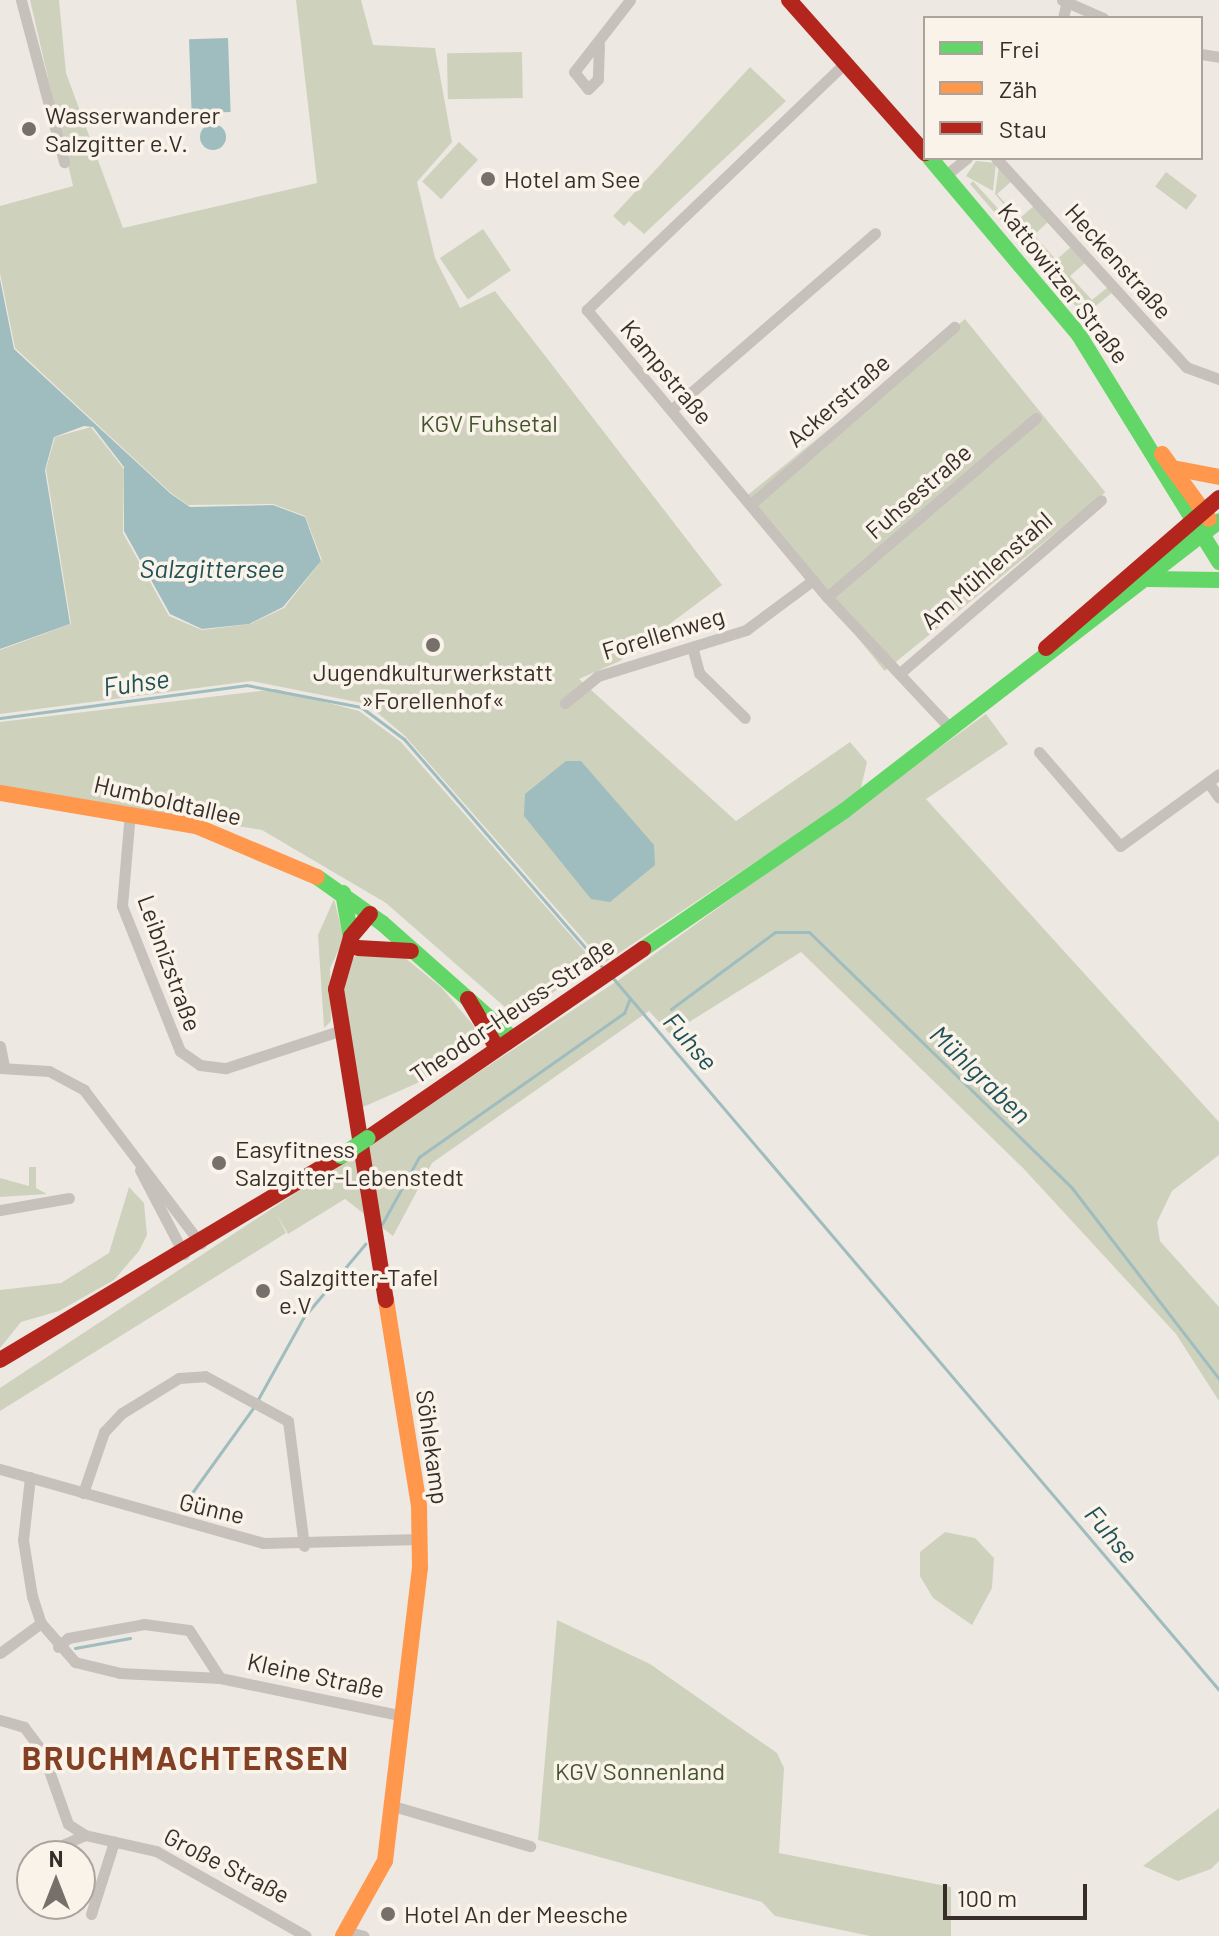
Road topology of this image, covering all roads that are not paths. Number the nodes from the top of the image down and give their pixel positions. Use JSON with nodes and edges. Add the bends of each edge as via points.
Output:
{"nodes":[{"id":1,"x":21,"y":0,"type":"edge"},
{"id":2,"x":630,"y":0,"type":"edge"},
{"id":3,"x":789,"y":0,"type":"edge"},
{"id":4,"x":1065,"y":0,"type":"edge"},
{"id":5,"x":1099,"y":16,"type":"edge"},
{"id":6,"x":599,"y":45,"type":"dead end"},
{"id":7,"x":844,"y":64,"type":"junction"},
{"id":8,"x":923,"y":151,"type":"edge"},
{"id":9,"x":932,"y":160,"type":"edge"},
{"id":10,"x":965,"y":160,"type":"edge"},
{"id":11,"x":998,"y":160,"type":"edge"},
{"id":12,"x":64,"y":162,"type":"dead end"},
{"id":13,"x":946,"y":175,"type":"junction"},
{"id":14,"x":875,"y":233,"type":"dead end"},
{"id":15,"x":954,"y":327,"type":"dead end"},
{"id":16,"x":1219,"y":379,"type":"edge"},
{"id":17,"x":671,"y":410,"type":"junction"},
{"id":18,"x":1036,"y":418,"type":"dead end"},
{"id":19,"x":1152,"y":445,"type":"junction"},
{"id":20,"x":1178,"y":469,"type":"junction"},
{"id":21,"x":1219,"y":477,"type":"edge"},
{"id":22,"x":1219,"y":498,"type":"edge"},
{"id":23,"x":1101,"y":500,"type":"dead end"},
{"id":24,"x":750,"y":505,"type":"junction"},
{"id":25,"x":1208,"y":525,"type":"edge"},
{"id":26,"x":1219,"y":562,"type":"edge"},
{"id":27,"x":813,"y":580,"type":"junction"},
{"id":28,"x":1146,"y":580,"type":"junction"},
{"id":29,"x":1219,"y":580,"type":"edge"},
{"id":30,"x":827,"y":597,"type":"junction"},
{"id":31,"x":693,"y":650,"type":"junction"},
{"id":32,"x":1028,"y":667,"type":"junction"},
{"id":33,"x":900,"y":673,"type":"junction"},
{"id":34,"x":565,"y":703,"type":"dead end"},
{"id":35,"x":745,"y":718,"type":"dead end"},
{"id":36,"x":950,"y":728,"type":"junction"},
{"id":37,"x":1039,"y":752,"type":"dead end"},
{"id":38,"x":1219,"y":774,"type":"edge"},
{"id":39,"x":1208,"y":782,"type":"junction"},
{"id":40,"x":0,"y":793,"type":"edge"},
{"id":41,"x":1219,"y":798,"type":"edge"},
{"id":42,"x":130,"y":812,"type":"junction"},
{"id":43,"x":343,"y":893,"type":"junction"},
{"id":44,"x":376,"y":918,"type":"junction"},
{"id":45,"x":355,"y":942,"type":"junction"},
{"id":46,"x":416,"y":951,"type":"junction"},
{"id":47,"x":468,"y":998,"type":"junction"},
{"id":48,"x":342,"y":1030,"type":"junction"},
{"id":49,"x":512,"y":1038,"type":"junction"},
{"id":50,"x":0,"y":1046,"type":"edge"},
{"id":51,"x":497,"y":1048,"type":"junction"},
{"id":52,"x":2,"y":1068,"type":"edge"},
{"id":53,"x":131,"y":1151,"type":"junction"},
{"id":54,"x":69,"y":1198,"type":"dead end"},
{"id":55,"x":0,"y":1210,"type":"edge"},
{"id":56,"x":201,"y":1245,"type":"junction"},
{"id":57,"x":184,"y":1254,"type":"junction"},
{"id":58,"x":0,"y":1360,"type":"edge"},
{"id":59,"x":0,"y":1469,"type":"edge"},
{"id":60,"x":30,"y":1477,"type":"junction"},
{"id":61,"x":83,"y":1493,"type":"junction"},
{"id":62,"x":420,"y":1539,"type":"junction"},
{"id":63,"x":304,"y":1546,"type":"junction"},
{"id":64,"x":41,"y":1623,"type":"junction"},
{"id":65,"x":58,"y":1647,"type":"junction"},
{"id":66,"x":0,"y":1653,"type":"edge"},
{"id":67,"x":220,"y":1678,"type":"junction"},
{"id":68,"x":404,"y":1716,"type":"junction"},
{"id":69,"x":0,"y":1720,"type":"edge"},
{"id":70,"x":393,"y":1806,"type":"junction"},
{"id":71,"x":85,"y":1835,"type":"junction"},
{"id":72,"x":74,"y":1840,"type":"edge"},
{"id":73,"x":114,"y":1842,"type":"junction"},
{"id":74,"x":530,"y":1846,"type":"dead end"},
{"id":75,"x":96,"y":1898,"type":"edge"},
{"id":76,"x":352,"y":1935,"type":"edge"},
{"id":77,"x":306,"y":1936,"type":"edge"}],
"edges":[{"from":1,"to":12,"type":"street"},
{"from":2,"to":6,"type":"street"},
{"from":3,"to":7,"type":"street"},
{"from":4,"to":5,"type":"street"},
{"from":7,"to":8,"type":"street"},
{"from":7,"to":17,"type":"street","name":"Kampstraße","via":[[587,310]]},
{"from":9,"to":13,"type":"street","name":"Kattowitzer Straße"},
{"from":10,"to":13,"type":"street"},
{"from":11,"to":16,"type":"street","name":"Heckenstraße","via":[[1186,367]]},
{"from":13,"to":19,"type":"street","name":"Kattowitzer Straße","via":[[1079,335]]},
{"from":14,"to":17,"type":"street"},
{"from":15,"to":24,"type":"street","name":"Ackerstraße"},
{"from":17,"to":24,"type":"street","name":"Kampstraße"},
{"from":18,"to":30,"type":"street","name":"Fuhsestraße"},
{"from":19,"to":20,"type":"street","name":"Kattowitzer Straße"},
{"from":19,"to":25,"type":"street","name":"Kattowitzer Straße"},
{"from":20,"to":21,"type":"street"},
{"from":20,"to":25,"type":"street","name":"Kattowitzer Straße"},
{"from":22,"to":25,"type":"street"},
{"from":23,"to":33,"type":"street","name":"Am Mühlenstahl"},
{"from":24,"to":27,"type":"street","name":"Kampstraße"},
{"from":25,"to":26,"type":"street","name":"Kattowitzer Straße"},
{"from":25,"to":28,"type":"street"},
{"from":25,"to":32,"type":"street"},
{"from":27,"to":30,"type":"street","name":"Kampstraße"},
{"from":27,"to":31,"type":"street","name":"Forellenweg","via":[[746,630]]},
{"from":28,"to":29,"type":"street"},
{"from":28,"to":32,"type":"street"},
{"from":30,"to":33,"type":"street","name":"Kampstraße"},
{"from":31,"to":34,"type":"street","name":"Forellenweg","via":[[598,676]]},
{"from":31,"to":35,"type":"street","via":[[699,673]]},
{"from":32,"to":36,"type":"street","name":"Theodor-Heuss-Straße"},
{"from":33,"to":36,"type":"street","name":"Kampstraße"},
{"from":36,"to":49,"type":"street","name":"Theodor-Heuss-Straße","via":[[844,811]]},
{"from":37,"to":39,"type":"street","via":[[1120,846]]},
{"from":38,"to":39,"type":"street"},
{"from":39,"to":41,"type":"street"},
{"from":40,"to":42,"type":"street","name":"Humboldtallee"},
{"from":42,"to":43,"type":"street","name":"Humboldtallee","via":[[253,844]]},
{"from":42,"to":48,"type":"street","name":"Leibnizstraße","via":[[122,906],[180,1051],[200,1065],[226,1068]]},
{"from":43,"to":44,"type":"street","name":"Humboldtallee"},
{"from":43,"to":45,"type":"street"},
{"from":44,"to":45,"type":"street","name":"Söhlekamp"},
{"from":44,"to":46,"type":"street","name":"Humboldtallee"},
{"from":45,"to":46,"type":"street"},
{"from":45,"to":48,"type":"street","name":"Söhlekamp","via":[[342,957],[336,989]]},
{"from":46,"to":47,"type":"street","name":"Humboldtallee"},
{"from":47,"to":49,"type":"street","name":"Humboldtallee"},
{"from":47,"to":51,"type":"street","name":"Humboldtallee"},
{"from":48,"to":62,"type":"street","name":"Söhlekamp"},
{"from":49,"to":51,"type":"street","name":"Theodor-Heuss-Straße"},
{"from":50,"to":52,"type":"street"},
{"from":51,"to":56,"type":"street","name":"Theodor-Heuss-Straße","bridge":true},
{"from":52,"to":53,"type":"street","via":[[65,1077],[99,1105]]},
{"from":53,"to":56,"type":"street"},
{"from":53,"to":57,"type":"street"},
{"from":54,"to":55,"type":"street"},
{"from":56,"to":57,"type":"street","name":"Theodor-Heuss-Straße"},
{"from":57,"to":58,"type":"street","name":"Theodor-Heuss-Straße"},
{"from":59,"to":60,"type":"street","name":"Günne"},
{"from":60,"to":61,"type":"street","name":"Günne"},
{"from":60,"to":64,"type":"street","via":[[23,1540]]},
{"from":61,"to":63,"type":"street","name":"Günne","via":[[226,1535]]},
{"from":61,"to":63,"type":"street","via":[[98,1443],[122,1413],[179,1378],[205,1376],[288,1421]]},
{"from":62,"to":63,"type":"street","name":"Günne"},
{"from":62,"to":68,"type":"street","name":"Söhlekamp"},
{"from":64,"to":65,"type":"street","name":"Kleine Straße"},
{"from":64,"to":66,"type":"street"},
{"from":65,"to":67,"type":"street","name":"Kleine Straße","via":[[95,1669]]},
{"from":65,"to":67,"type":"street","name":"Kleine Straße","via":[[68,1638],[144,1624],[189,1630]]},
{"from":67,"to":68,"type":"street","name":"Kleine Straße"},
{"from":68,"to":70,"type":"street","name":"Söhlekamp"},
{"from":69,"to":71,"type":"street","via":[[24,1727],[42,1751],[68,1824]]},
{"from":70,"to":74,"type":"street"},
{"from":70,"to":76,"type":"street","name":"Söhlekamp","via":[[377,1882]]},
{"from":71,"to":72,"type":"street"},
{"from":71,"to":73,"type":"street","name":"Große Straße"},
{"from":73,"to":75,"type":"street"},
{"from":73,"to":77,"type":"street","name":"Große Straße","via":[[156,1851]]}]}
